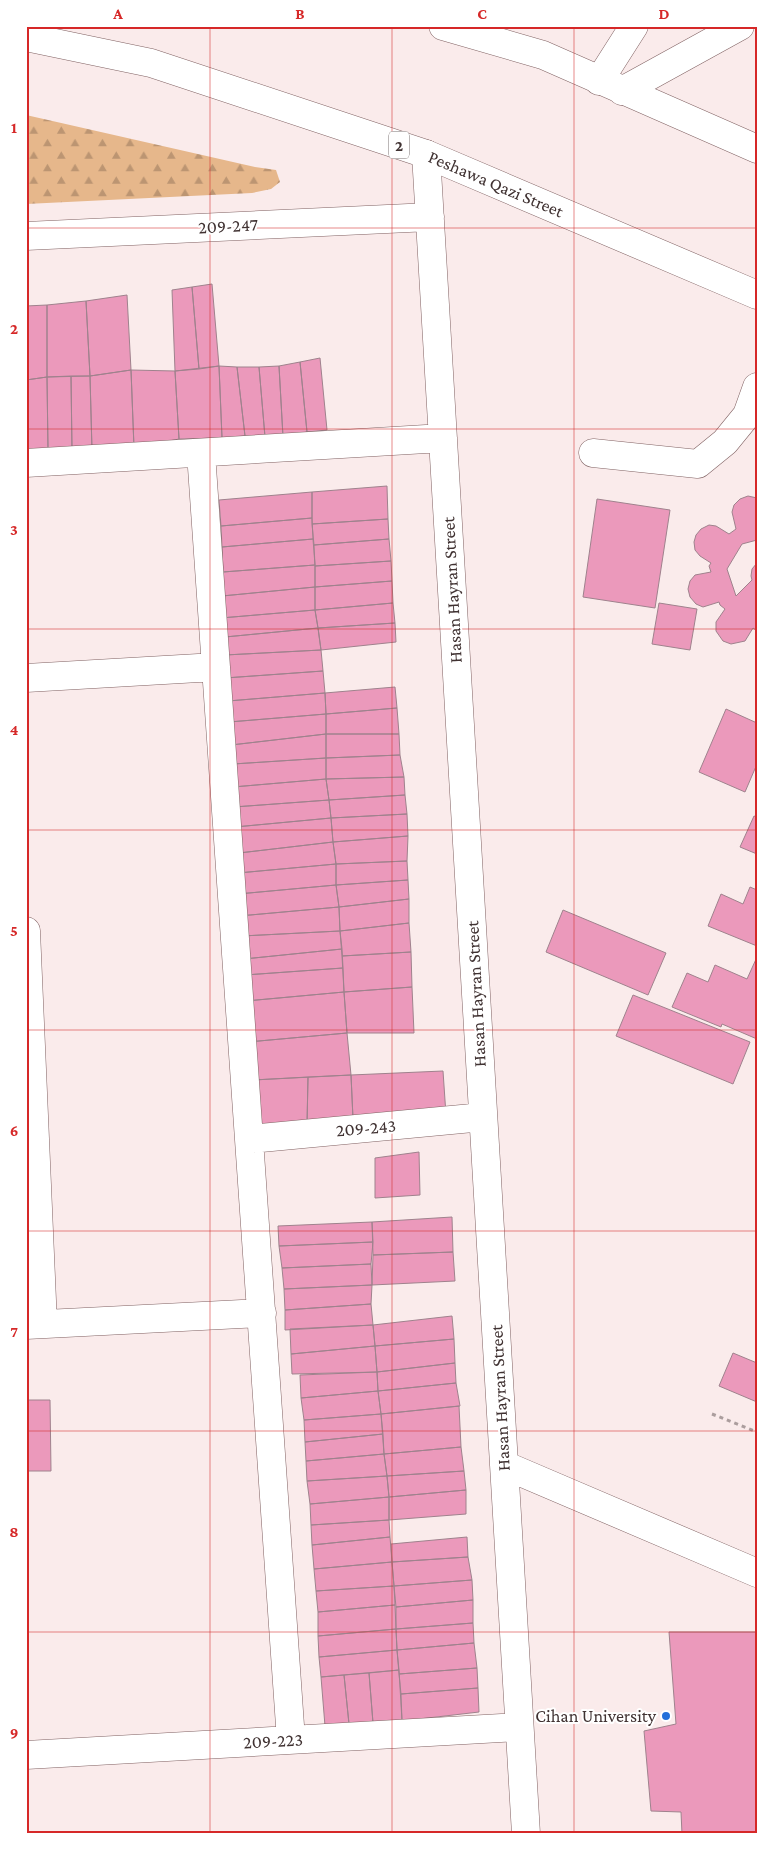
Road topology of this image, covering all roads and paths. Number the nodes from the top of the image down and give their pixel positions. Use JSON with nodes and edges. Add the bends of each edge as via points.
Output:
{"nodes":[{"id":1,"x":443,"y":26,"type":"edge"},
{"id":2,"x":634,"y":26,"type":"edge"},
{"id":3,"x":740,"y":26,"type":"edge"},
{"id":4,"x":26,"y":37,"type":"edge"},
{"id":5,"x":611,"y":86,"type":"junction"},
{"id":6,"x":757,"y":149,"type":"edge"},
{"id":7,"x":426,"y":154,"type":"junction"},
{"id":8,"x":430,"y":217,"type":"junction"},
{"id":9,"x":26,"y":236,"type":"edge"},
{"id":10,"x":757,"y":295,"type":"edge"},
{"id":11,"x":757,"y":387,"type":"edge"},
{"id":12,"x":752,"y":419,"type":"edge"},
{"id":13,"x":443,"y":438,"type":"junction"},
{"id":14,"x":201,"y":452,"type":"junction"},
{"id":15,"x":593,"y":453,"type":"dead end"},
{"id":16,"x":26,"y":463,"type":"edge"},
{"id":17,"x":216,"y":667,"type":"junction"},
{"id":18,"x":26,"y":678,"type":"edge"},
{"id":19,"x":26,"y":931,"type":"edge"},
{"id":20,"x":483,"y":1117,"type":"junction"},
{"id":21,"x":250,"y":1139,"type":"junction"},
{"id":22,"x":262,"y":1313,"type":"junction"},
{"id":23,"x":35,"y":1325,"type":"edge"},
{"id":24,"x":712,"y":1414,"type":"dead end"},
{"id":25,"x":757,"y":1432,"type":"edge"},
{"id":26,"x":504,"y":1465,"type":"junction"},
{"id":27,"x":757,"y":1573,"type":"edge"},
{"id":28,"x":519,"y":1727,"type":"junction"},
{"id":29,"x":291,"y":1740,"type":"junction"},
{"id":30,"x":26,"y":1755,"type":"edge"},
{"id":31,"x":526,"y":1834,"type":"edge"}],
"edges":[{"from":1,"to":5,"type":"main road","via":[[543,55]]},
{"from":2,"to":5,"type":"main road"},
{"from":3,"to":5,"type":"main road"},
{"from":4,"to":7,"type":"main road","name":"Peshawa Qazi Street","number":"2","via":[[151,64]]},
{"from":5,"to":6,"type":"main road"},
{"from":7,"to":8,"type":"main road","name":"Hasan Hayran Street"},
{"from":7,"to":10,"type":"main road","name":"Peshawa Qazi Street","number":"2"},
{"from":8,"to":9,"type":"main road","name":"209-247"},
{"from":8,"to":13,"type":"main road","name":"Hasan Hayran Street"},
{"from":11,"to":12,"type":"main road"},
{"from":12,"to":15,"type":"main road","via":[[698,464]]},
{"from":13,"to":14,"type":"main road"},
{"from":13,"to":20,"type":"main road","name":"Hasan Hayran Street"},
{"from":14,"to":16,"type":"main road"},
{"from":14,"to":17,"type":"main road"},
{"from":17,"to":18,"type":"main road"},
{"from":17,"to":21,"type":"main road"},
{"from":19,"to":23,"type":"main road"},
{"from":20,"to":21,"type":"main road","name":"209-243"},
{"from":20,"to":26,"type":"main road","name":"Hasan Hayran Street"},
{"from":21,"to":22,"type":"main road"},
{"from":22,"to":23,"type":"main road"},
{"from":22,"to":29,"type":"main road"},
{"from":24,"to":25,"type":"path"},
{"from":26,"to":27,"type":"main road"},
{"from":26,"to":28,"type":"main road","name":"Hasan Hayran Street"},
{"from":28,"to":29,"type":"main road","name":"209-223"},
{"from":28,"to":31,"type":"main road","name":"Hasan Hayran Street"},
{"from":29,"to":30,"type":"main road","name":"209-223"}]}
